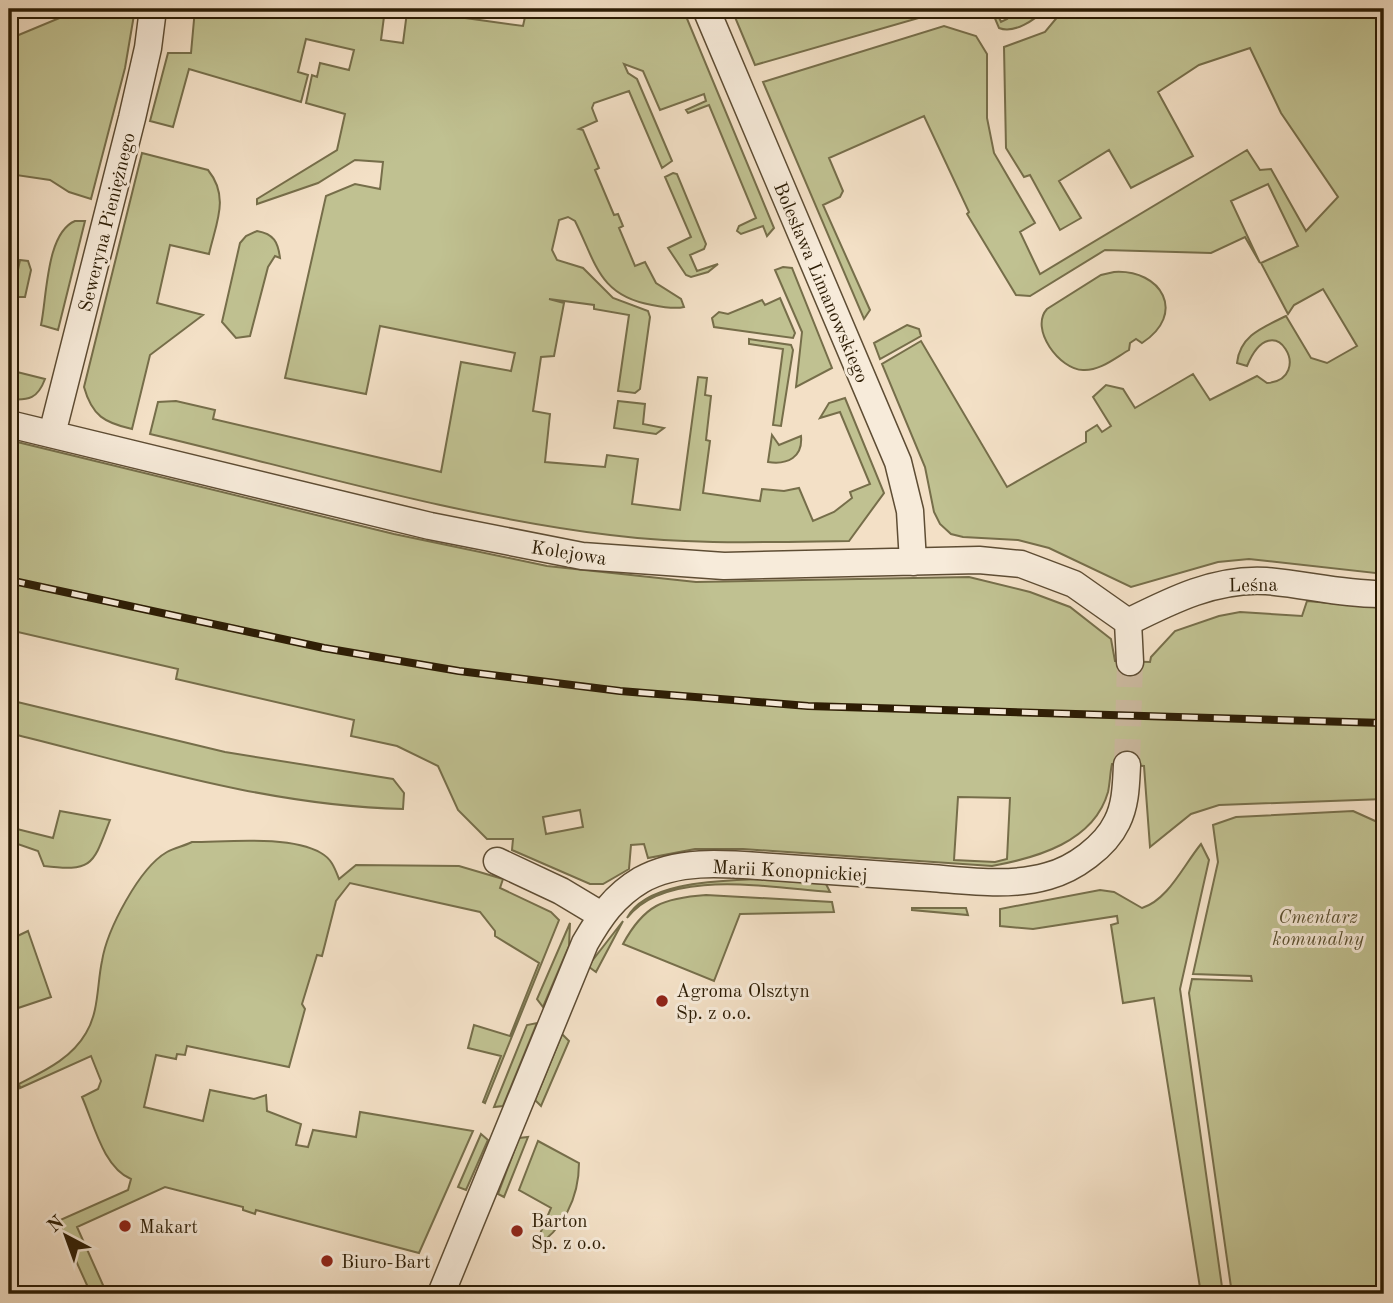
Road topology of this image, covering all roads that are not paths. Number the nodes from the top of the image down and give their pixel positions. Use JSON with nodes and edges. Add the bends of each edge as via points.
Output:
{"nodes":[{"id":1,"x":153,"y":9,"type":"edge"},
{"id":2,"x":706,"y":9,"type":"edge"},
{"id":3,"x":9,"y":424,"type":"edge"},
{"id":4,"x":52,"y":434,"type":"junction"},
{"id":5,"x":913,"y":562,"type":"junction"},
{"id":6,"x":1384,"y":594,"type":"edge"},
{"id":7,"x":1128,"y":622,"type":"junction"},
{"id":8,"x":1130,"y":662,"type":"tunnel mouth"},
{"id":9,"x":1127,"y":765,"type":"tunnel mouth"},
{"id":10,"x":497,"y":861,"type":"dead end"},
{"id":11,"x":601,"y":915,"type":"junction"},
{"id":12,"x":441,"y":1294,"type":"edge"}],
"edges":[{"from":1,"to":4,"type":"street","name":"Seweryna Pieniężnego","via":[[137,94]]},
{"from":2,"to":5,"type":"street","name":"Bolesława Limanowskiego","via":[[898,461],[911,511]]},
{"from":3,"to":4,"type":"street","name":"Kolejowa"},
{"from":4,"to":5,"type":"street","name":"Kolejowa","via":[[430,526],[582,556],[724,566]]},
{"from":5,"to":7,"type":"street","name":"Kolejowa","via":[[1021,564],[1074,584]]},
{"from":6,"to":7,"type":"street","name":"Leśna","via":[[1238,582],[1186,594]]},
{"from":7,"to":8,"type":"street"},
{"from":9,"to":11,"type":"street","name":"Marii Konopnickiej","via":[[1125,799],[1103,842],[1077,863],[1049,876],[992,882],[727,864],[694,866],[643,879]]},
{"from":10,"to":11,"type":"street"},
{"from":11,"to":12,"type":"street","name":"Marii Konopnickiej","via":[[585,943]]}]}
